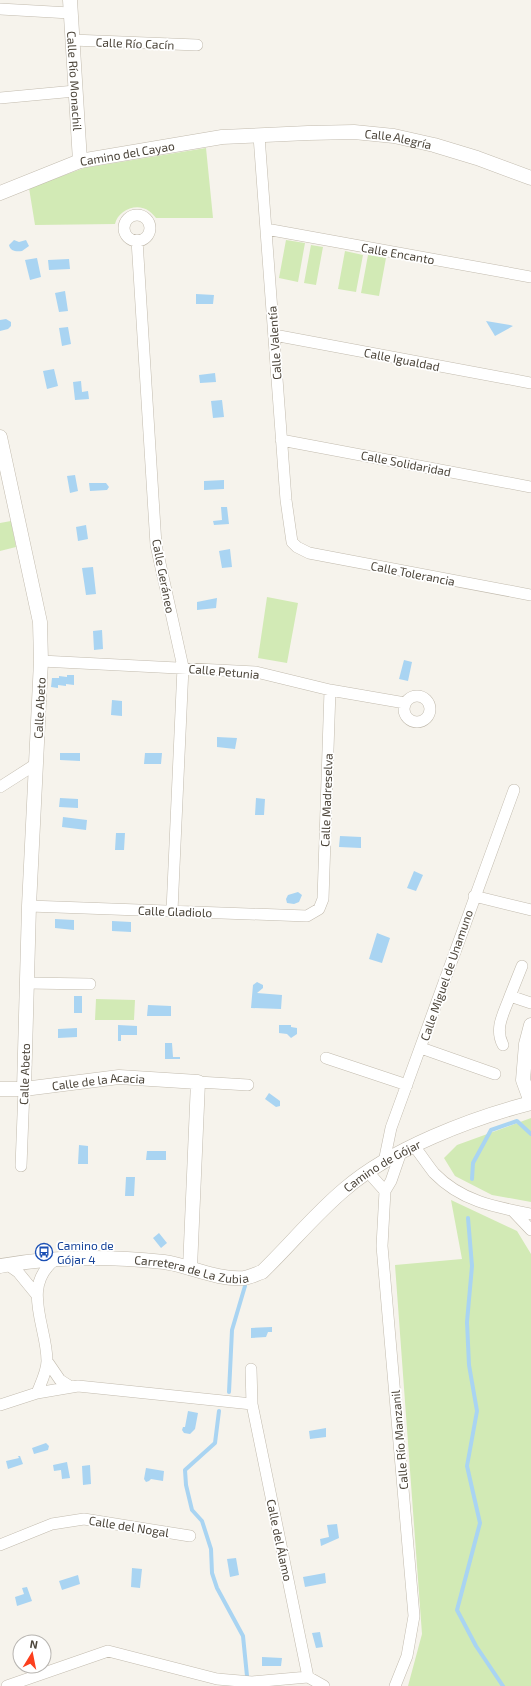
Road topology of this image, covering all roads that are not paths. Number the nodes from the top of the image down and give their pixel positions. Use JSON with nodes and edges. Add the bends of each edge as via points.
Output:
{"nodes":[{"id":1,"x":70,"y":7,"type":"edge"},
{"id":2,"x":0,"y":9,"type":"edge"},
{"id":3,"x":72,"y":40,"type":"junction"},
{"id":4,"x":197,"y":45,"type":"dead end"},
{"id":5,"x":75,"y":91,"type":"junction"},
{"id":6,"x":0,"y":98,"type":"edge"},
{"id":7,"x":259,"y":136,"type":"junction"},
{"id":8,"x":80,"y":161,"type":"junction"},
{"id":9,"x":531,"y":178,"type":"edge"},
{"id":10,"x":0,"y":193,"type":"edge"},
{"id":11,"x":266,"y":229,"type":"junction"},
{"id":12,"x":137,"y":240,"type":"dead end"},
{"id":13,"x":531,"y":277,"type":"edge"},
{"id":14,"x":274,"y":335,"type":"junction"},
{"id":15,"x":531,"y":383,"type":"edge"},
{"id":16,"x":0,"y":437,"type":"edge"},
{"id":17,"x":281,"y":440,"type":"junction"},
{"id":18,"x":531,"y":487,"type":"edge"},
{"id":19,"x":297,"y":547,"type":"joint"},
{"id":20,"x":531,"y":595,"type":"edge"},
{"id":21,"x":41,"y":661,"type":"junction"},
{"id":22,"x":183,"y":668,"type":"junction"},
{"id":23,"x":330,"y":690,"type":"junction"},
{"id":24,"x":405,"y":703,"type":"dead end"},
{"id":25,"x":36,"y":764,"type":"junction"},
{"id":26,"x":0,"y":787,"type":"edge"},
{"id":27,"x":514,"y":790,"type":"dead end"},
{"id":28,"x":474,"y":896,"type":"junction"},
{"id":29,"x":29,"y":906,"type":"junction"},
{"id":30,"x":319,"y":909,"type":"joint"},
{"id":31,"x":531,"y":910,"type":"edge"},
{"id":32,"x":172,"y":911,"type":"junction"},
{"id":33,"x":522,"y":966,"type":"dead end"},
{"id":34,"x":26,"y":983,"type":"junction"},
{"id":35,"x":90,"y":984,"type":"dead end"},
{"id":36,"x":510,"y":996,"type":"junction"},
{"id":37,"x":531,"y":1002,"type":"edge"},
{"id":38,"x":531,"y":1025,"type":"edge"},
{"id":39,"x":503,"y":1046,"type":"dead end"},
{"id":40,"x":420,"y":1048,"type":"junction"},
{"id":41,"x":326,"y":1058,"type":"dead end"},
{"id":42,"x":495,"y":1074,"type":"dead end"},
{"id":43,"x":198,"y":1082,"type":"junction"},
{"id":44,"x":248,"y":1085,"type":"dead end"},
{"id":45,"x":407,"y":1085,"type":"junction"},
{"id":46,"x":0,"y":1089,"type":"edge"},
{"id":47,"x":24,"y":1089,"type":"junction"},
{"id":48,"x":531,"y":1102,"type":"edge"},
{"id":49,"x":414,"y":1146,"type":"junction"},
{"id":50,"x":401,"y":1152,"type":"junction"},
{"id":51,"x":384,"y":1162,"type":"junction"},
{"id":52,"x":21,"y":1166,"type":"dead end"},
{"id":53,"x":368,"y":1172,"type":"junction"},
{"id":54,"x":385,"y":1191,"type":"junction"},
{"id":55,"x":513,"y":1211,"type":"junction"},
{"id":56,"x":531,"y":1214,"type":"edge"},
{"id":57,"x":531,"y":1230,"type":"edge"},
{"id":58,"x":56,"y":1259,"type":"junction"},
{"id":59,"x":4,"y":1266,"type":"edge"},
{"id":60,"x":190,"y":1268,"type":"junction"},
{"id":61,"x":262,"y":1272,"type":"joint"},
{"id":62,"x":36,"y":1294,"type":"junction"},
{"id":63,"x":48,"y":1361,"type":"junction"},
{"id":64,"x":251,"y":1368,"type":"dead end"},
{"id":65,"x":71,"y":1387,"type":"junction"},
{"id":66,"x":37,"y":1393,"type":"junction"},
{"id":67,"x":252,"y":1404,"type":"junction"},
{"id":68,"x":0,"y":1405,"type":"edge"},
{"id":69,"x":190,"y":1536,"type":"dead end"},
{"id":70,"x":0,"y":1545,"type":"edge"},
{"id":71,"x":308,"y":1676,"type":"junction"},
{"id":72,"x":7,"y":1686,"type":"edge"},
{"id":73,"x":324,"y":1686,"type":"edge"},
{"id":74,"x":395,"y":1686,"type":"edge"}],
"edges":[{"from":1,"to":2,"type":"street"},
{"from":1,"to":3,"type":"street","name":"Calle Río Monachil"},
{"from":3,"to":4,"type":"street","name":"Calle Río Cacín"},
{"from":3,"to":5,"type":"street","name":"Calle Río Monachil"},
{"from":5,"to":6,"type":"street"},
{"from":5,"to":8,"type":"street","name":"Calle Río Monachil"},
{"from":7,"to":8,"type":"street","name":"Camino del Cayao","via":[[222,137]]},
{"from":7,"to":9,"type":"street","name":"Calle Alegría","via":[[354,132],[394,136],[477,158]]},
{"from":7,"to":11,"type":"street","name":"Calle Valentía"},
{"from":8,"to":10,"type":"street","name":"Camino del Cayao"},
{"from":11,"to":13,"type":"street","name":"Calle Encanto"},
{"from":11,"to":14,"type":"street","name":"Calle Valentía"},
{"from":12,"to":22,"type":"street","name":"Calle Geráneo","via":[[156,546]]},
{"from":14,"to":15,"type":"street","name":"Calle Igualdad"},
{"from":14,"to":17,"type":"street","name":"Calle Valentía"},
{"from":16,"to":21,"type":"street","name":"Calle Abeto","via":[[40,622]]},
{"from":17,"to":18,"type":"street","name":"Calle Solidaridad"},
{"from":17,"to":19,"type":"street","name":"Calle Valentía","via":[[292,542]]},
{"from":19,"to":20,"type":"street","name":"Calle Tolerancia","via":[[309,553]]},
{"from":21,"to":22,"type":"street","name":"Calle Petunia"},
{"from":21,"to":25,"type":"street","name":"Calle Abeto"},
{"from":22,"to":23,"type":"street","name":"Calle Petunia","via":[[256,672]]},
{"from":22,"to":32,"type":"street","name":"Calle Geráneo"},
{"from":23,"to":24,"type":"street","name":"Calle Petunia"},
{"from":23,"to":30,"type":"street","name":"Calle Madreselva","via":[[323,899]]},
{"from":25,"to":26,"type":"street"},
{"from":25,"to":29,"type":"street","name":"Calle Abeto"},
{"from":27,"to":28,"type":"street","name":"Calle Miguel de Unamuno"},
{"from":28,"to":31,"type":"street"},
{"from":28,"to":40,"type":"street","name":"Calle Miguel de Unamuno"},
{"from":29,"to":32,"type":"street","name":"Calle Gladiolo"},
{"from":29,"to":34,"type":"street","name":"Calle Abeto"},
{"from":30,"to":32,"type":"street","name":"Calle Gladiolo","via":[[307,916]]},
{"from":33,"to":36,"type":"street"},
{"from":34,"to":35,"type":"street"},
{"from":34,"to":47,"type":"street","name":"Calle Abeto"},
{"from":36,"to":37,"type":"street"},
{"from":36,"to":39,"type":"street","via":[[498,1030],[498,1038]]},
{"from":38,"to":48,"type":"street","via":[[526,1044],[523,1080]]},
{"from":40,"to":42,"type":"street"},
{"from":40,"to":45,"type":"street","name":"Calle Miguel de Unamuno"},
{"from":41,"to":45,"type":"street"},
{"from":43,"to":44,"type":"street","name":"Calle de la Acacia"},
{"from":43,"to":47,"type":"street","name":"Calle de la Acacia","via":[[119,1078]]},
{"from":43,"to":60,"type":"street"},
{"from":45,"to":51,"type":"street","name":"Calle Miguel de Unamuno","via":[[391,1128]]},
{"from":46,"to":47,"type":"street","name":"Calle de la Acacia"},
{"from":47,"to":52,"type":"street","name":"Calle Abeto"},
{"from":48,"to":49,"type":"street","name":"Camino de Gójar","via":[[495,1112]]},
{"from":49,"to":50,"type":"street","name":"Camino de Gójar"},
{"from":49,"to":55,"type":"street","via":[[435,1173],[462,1195],[490,1207]]},
{"from":50,"to":51,"type":"street","name":"Camino de Gójar"},
{"from":50,"to":54,"type":"street","name":"Calle Río Manzanil"},
{"from":51,"to":53,"type":"street","name":"Camino de Gójar"},
{"from":53,"to":54,"type":"street"},
{"from":53,"to":61,"type":"street","name":"Camino de Gójar","via":[[336,1197]]},
{"from":54,"to":74,"type":"street","name":"Calle Río Manzanil","via":[[382,1246],[414,1616],[407,1656]]},
{"from":55,"to":56,"type":"street"},
{"from":55,"to":57,"type":"street"},
{"from":58,"to":59,"type":"street","name":"Carretera de La Zubia"},
{"from":58,"to":60,"type":"street","name":"Carretera de La Zubia","via":[[106,1258],[165,1263]]},
{"from":58,"to":62,"type":"street","via":[[48,1265],[40,1279]]},
{"from":59,"to":62,"type":"street","via":[[18,1272]]},
{"from":60,"to":61,"type":"street","name":"Carretera de La Zubia","via":[[220,1277],[245,1278]]},
{"from":62,"to":63,"type":"street"},
{"from":63,"to":65,"type":"street","via":[[60,1380]]},
{"from":63,"to":66,"type":"street"},
{"from":64,"to":67,"type":"street","name":"Calle del Álamo"},
{"from":65,"to":66,"type":"street"},
{"from":65,"to":67,"type":"street"},
{"from":66,"to":68,"type":"street"},
{"from":67,"to":71,"type":"street","name":"Calle del Álamo"},
{"from":69,"to":70,"type":"street","name":"Calle del Nogal","via":[[84,1519],[52,1524]]},
{"from":71,"to":72,"type":"street","via":[[252,1682],[217,1679],[108,1651]]},
{"from":71,"to":73,"type":"street"}]}
